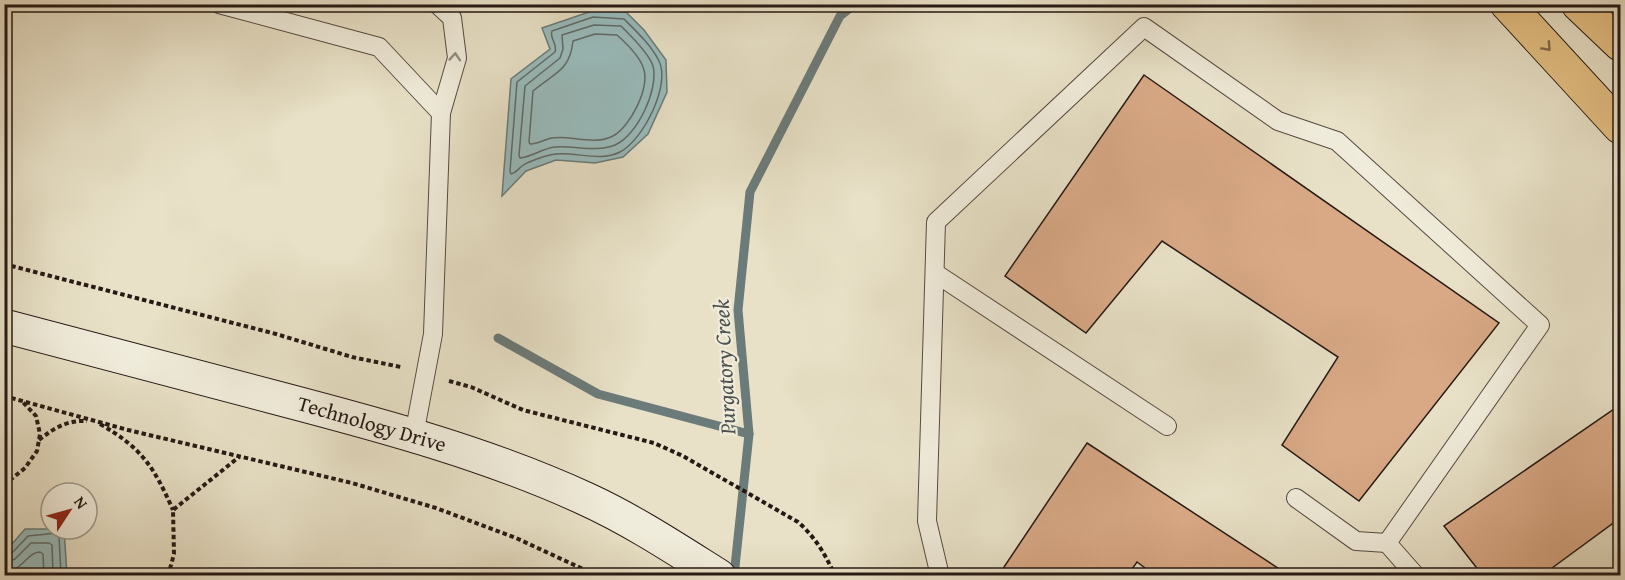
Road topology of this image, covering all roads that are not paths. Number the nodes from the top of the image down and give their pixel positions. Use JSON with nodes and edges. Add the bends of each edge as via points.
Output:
{"nodes":[{"id":1,"x":219,"y":4,"type":"edge"},
{"id":2,"x":437,"y":4,"type":"edge"},
{"id":3,"x":1507,"y":4,"type":"edge"},
{"id":4,"x":1578,"y":4,"type":"edge"},
{"id":5,"x":258,"y":10,"type":"edge"},
{"id":6,"x":1620,"y":44,"type":"edge"},
{"id":7,"x":441,"y":113,"type":"junction"},
{"id":8,"x":1620,"y":127,"type":"edge"},
{"id":9,"x":935,"y":273,"type":"junction"},
{"id":10,"x":4,"y":326,"type":"edge"},
{"id":11,"x":1167,"y":426,"type":"dead end"},
{"id":12,"x":414,"y":435,"type":"junction"},
{"id":13,"x":1296,"y":498,"type":"dead end"},
{"id":14,"x":1387,"y":543,"type":"junction"},
{"id":15,"x":708,"y":569,"type":"edge"},
{"id":16,"x":940,"y":576,"type":"edge"},
{"id":17,"x":1416,"y":576,"type":"edge"}],
"edges":[{"from":1,"to":5,"type":"lane"},
{"from":7,"to":2,"type":"lane","one_way":true,"via":[[457,58],[452,18]]},
{"from":3,"to":8,"type":"highway","one_way":true},
{"from":4,"to":6,"type":"highway"},
{"from":5,"to":7,"type":"lane","via":[[379,47]]},
{"from":7,"to":12,"type":"lane","via":[[433,334]]},
{"from":9,"to":11,"type":"lane"},
{"from":9,"to":14,"type":"lane","via":[[936,222],[1144,27],[1278,121],[1337,141],[1540,325]]},
{"from":9,"to":16,"type":"lane","via":[[927,521]]},
{"from":10,"to":12,"type":"street","name":"Technology Drive"},
{"from":12,"to":15,"type":"street","name":"Technology Drive","via":[[528,474],[587,500]]},
{"from":13,"to":14,"type":"lane","via":[[1356,541]]},
{"from":14,"to":17,"type":"lane"}]}
